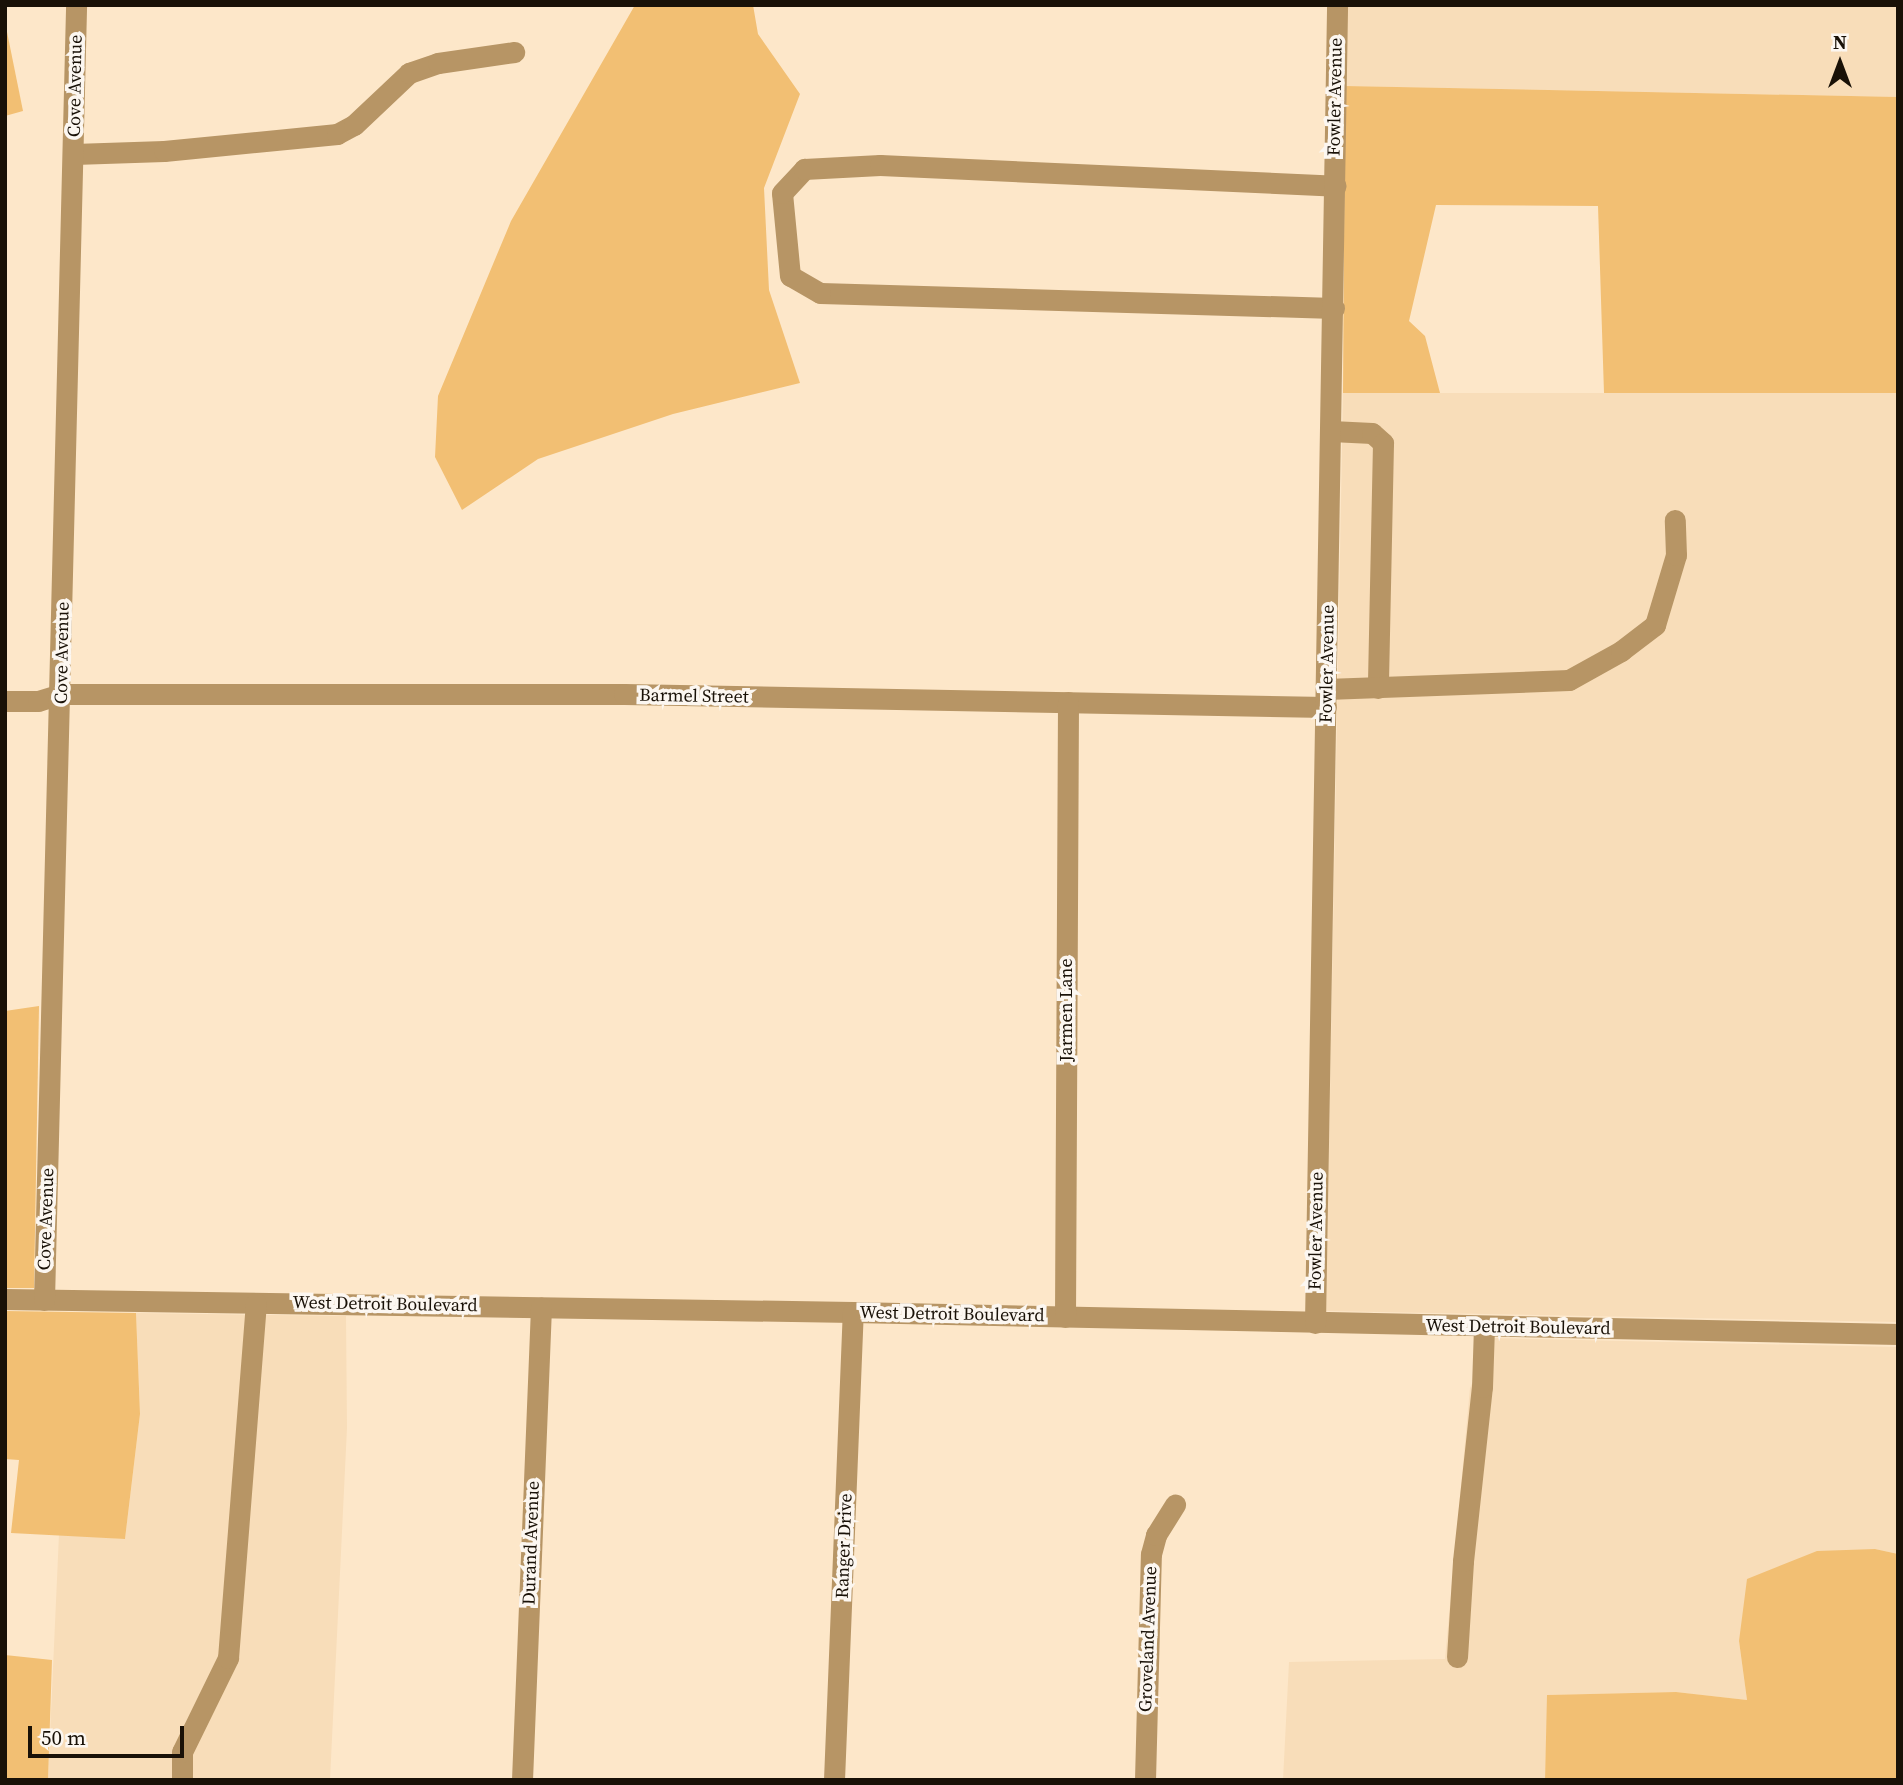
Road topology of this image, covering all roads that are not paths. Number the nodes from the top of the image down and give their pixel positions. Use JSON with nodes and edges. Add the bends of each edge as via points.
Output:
{"nodes":[{"id":1,"x":76,"y":5,"type":"edge"},
{"id":2,"x":1337,"y":5,"type":"edge"},
{"id":3,"x":514,"y":52,"type":"dead end"},
{"id":4,"x":74,"y":154,"type":"junction"},
{"id":5,"x":1336,"y":186,"type":"junction"},
{"id":6,"x":1334,"y":308,"type":"junction"},
{"id":7,"x":1331,"y":431,"type":"junction"},
{"id":8,"x":1675,"y":520,"type":"dead end"},
{"id":9,"x":1378,"y":688,"type":"junction"},
{"id":10,"x":61,"y":694,"type":"junction"},
{"id":11,"x":1326,"y":698,"type":"junction"},
{"id":12,"x":5,"y":701,"type":"edge"},
{"id":13,"x":1068,"y":702,"type":"junction"},
{"id":14,"x":5,"y":1299,"type":"edge"},
{"id":15,"x":44,"y":1300,"type":"junction"},
{"id":16,"x":256,"y":1303,"type":"junction"},
{"id":17,"x":541,"y":1307,"type":"junction"},
{"id":18,"x":853,"y":1312,"type":"junction"},
{"id":19,"x":1065,"y":1317,"type":"junction"},
{"id":20,"x":1315,"y":1323,"type":"junction"},
{"id":21,"x":1484,"y":1326,"type":"junction"},
{"id":22,"x":1898,"y":1335,"type":"edge"},
{"id":23,"x":1175,"y":1504,"type":"dead end"},
{"id":24,"x":1457,"y":1657,"type":"dead end"},
{"id":25,"x":182,"y":1780,"type":"edge"},
{"id":26,"x":522,"y":1780,"type":"edge"},
{"id":27,"x":834,"y":1780,"type":"edge"},
{"id":28,"x":1144,"y":1780,"type":"edge"}],
"edges":[{"from":1,"to":4,"type":"street","name":"Cove Avenue"},
{"from":2,"to":5,"type":"street","name":"Fowler Avenue"},
{"from":3,"to":4,"type":"street","via":[[438,63],[410,73],[354,125],[337,134],[164,151]]},
{"from":4,"to":10,"type":"street","name":"Cove Avenue"},
{"from":5,"to":6,"type":"street","name":"Fowler Avenue"},
{"from":5,"to":6,"type":"street","via":[[880,165],[804,169],[782,193],[790,276],[820,293]]},
{"from":6,"to":7,"type":"street","name":"Fowler Avenue"},
{"from":7,"to":9,"type":"street","via":[[1372,433],[1383,443]]},
{"from":7,"to":11,"type":"street","name":"Fowler Avenue"},
{"from":8,"to":9,"type":"street","name":"Barmel Street","via":[[1676,555],[1655,625],[1611,657],[1569,680]]},
{"from":9,"to":11,"type":"street","name":"Barmel Street"},
{"from":10,"to":12,"type":"street","name":"Barmel Street","via":[[38,701]]},
{"from":10,"to":13,"type":"street","name":"Barmel Street","via":[[610,694]]},
{"from":10,"to":15,"type":"street","name":"Cove Avenue"},
{"from":11,"to":13,"type":"street","name":"Barmel Street"},
{"from":11,"to":20,"type":"street","name":"Fowler Avenue"},
{"from":13,"to":19,"type":"street","name":"Jarmen Lane"},
{"from":14,"to":15,"type":"street","name":"West Detroit Boulevard"},
{"from":15,"to":16,"type":"street","name":"West Detroit Boulevard"},
{"from":16,"to":17,"type":"street","name":"West Detroit Boulevard"},
{"from":16,"to":25,"type":"street","via":[[228,1658],[183,1752]]},
{"from":17,"to":18,"type":"street","name":"West Detroit Boulevard"},
{"from":17,"to":26,"type":"street","name":"Durand Avenue"},
{"from":18,"to":19,"type":"street","name":"West Detroit Boulevard"},
{"from":18,"to":27,"type":"street","name":"Ranger Drive"},
{"from":19,"to":20,"type":"street","name":"West Detroit Boulevard"},
{"from":20,"to":21,"type":"street","name":"West Detroit Boulevard"},
{"from":21,"to":22,"type":"street","name":"West Detroit Boulevard"},
{"from":21,"to":24,"type":"street"},
{"from":23,"to":28,"type":"street","name":"Groveland Avenue","via":[[1156,1535],[1151,1554]]}]}
